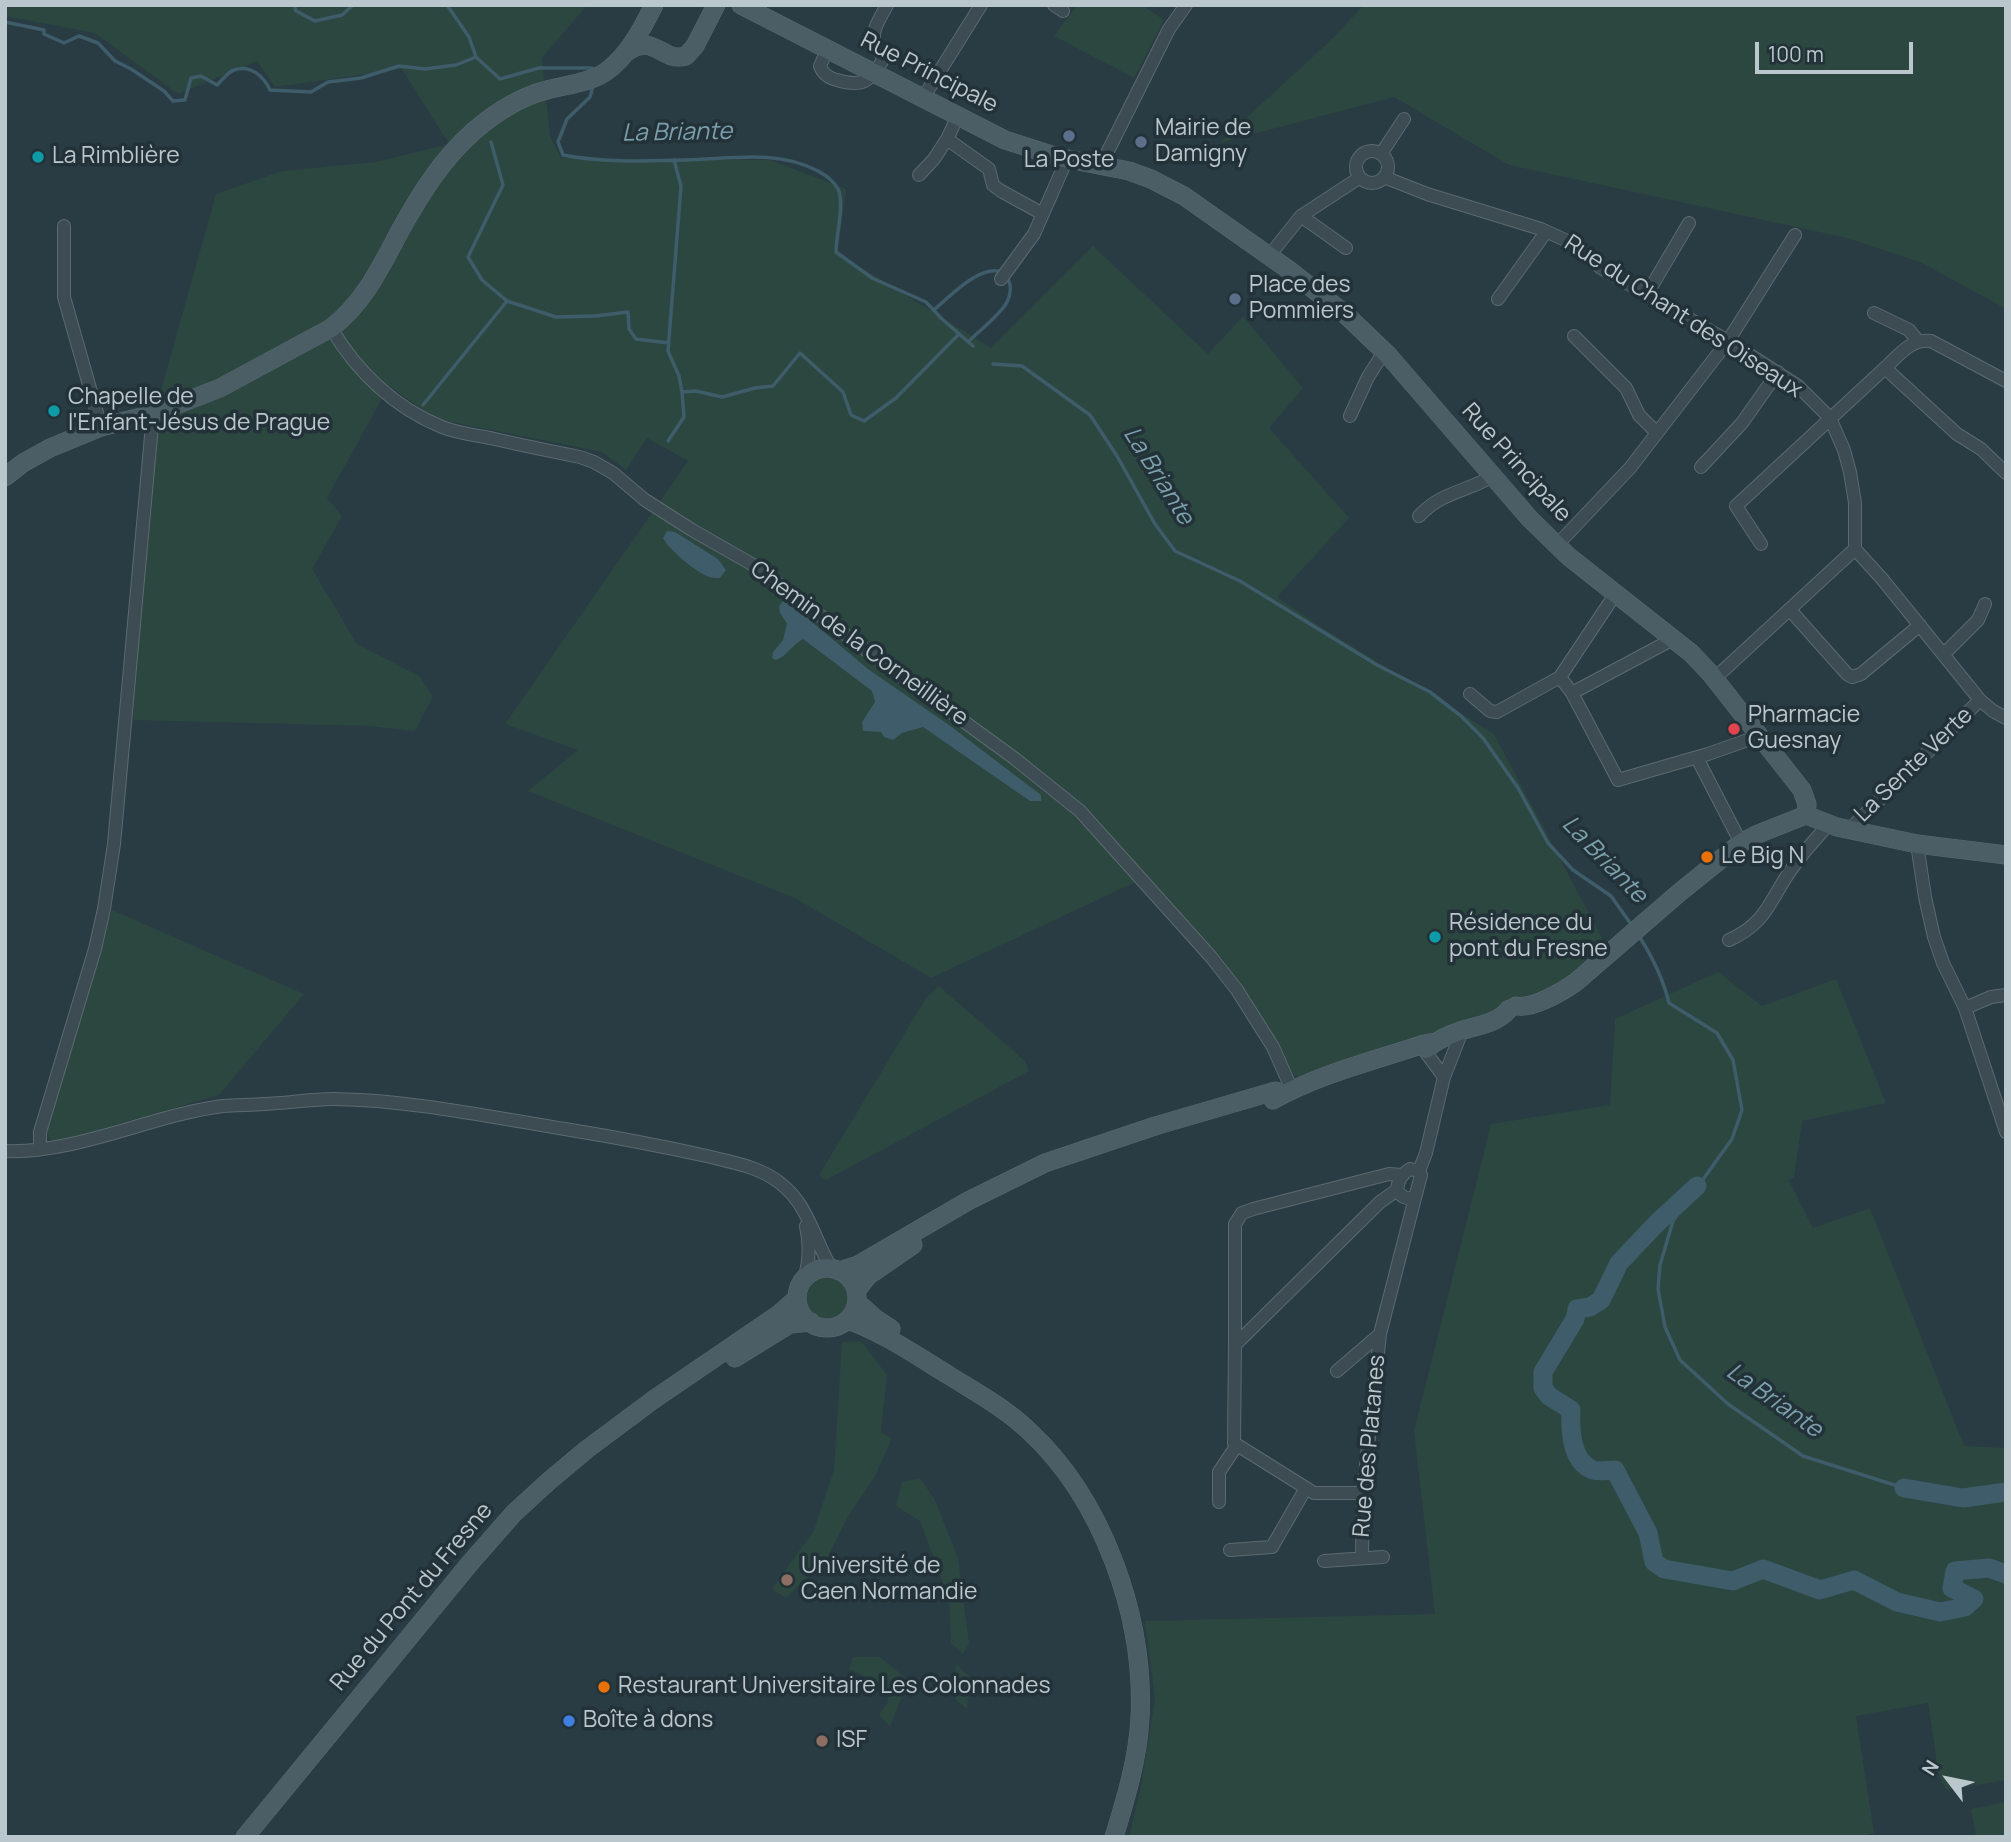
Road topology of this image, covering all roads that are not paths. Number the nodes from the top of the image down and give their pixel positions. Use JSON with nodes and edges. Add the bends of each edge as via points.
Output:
{"nodes":[{"id":1,"x":654,"y":5,"type":"edge"},
{"id":2,"x":716,"y":5,"type":"edge"},
{"id":3,"x":741,"y":5,"type":"edge"},
{"id":4,"x":887,"y":5,"type":"edge"},
{"id":5,"x":981,"y":5,"type":"edge"},
{"id":6,"x":1186,"y":5,"type":"edge"},
{"id":7,"x":645,"y":36,"type":"junction"},
{"id":8,"x":828,"y":48,"type":"junction"},
{"id":9,"x":876,"y":72,"type":"junction"},
{"id":10,"x":923,"y":98,"type":"junction"},
{"id":11,"x":958,"y":116,"type":"junction"},
{"id":12,"x":1404,"y":119,"type":"dead end"},
{"id":13,"x":947,"y":139,"type":"junction"},
{"id":14,"x":1381,"y":154,"type":"junction"},
{"id":15,"x":1067,"y":159,"type":"junction"},
{"id":16,"x":1101,"y":165,"type":"junction"},
{"id":17,"x":919,"y":175,"type":"dead end"},
{"id":18,"x":1384,"y":177,"type":"junction"},
{"id":19,"x":1359,"y":178,"type":"junction"},
{"id":20,"x":1043,"y":214,"type":"junction"},
{"id":21,"x":1301,"y":216,"type":"junction"},
{"id":22,"x":1689,"y":223,"type":"dead end"},
{"id":23,"x":64,"y":226,"type":"dead end"},
{"id":24,"x":1546,"y":232,"type":"junction"},
{"id":25,"x":1795,"y":235,"type":"dead end"},
{"id":26,"x":1346,"y":248,"type":"dead end"},
{"id":27,"x":1269,"y":256,"type":"junction"},
{"id":28,"x":1005,"y":275,"type":"dead end"},
{"id":29,"x":1647,"y":294,"type":"junction"},
{"id":30,"x":1498,"y":299,"type":"dead end"},
{"id":31,"x":1874,"y":313,"type":"dead end"},
{"id":32,"x":331,"y":328,"type":"junction"},
{"id":33,"x":1574,"y":336,"type":"dead end"},
{"id":34,"x":1728,"y":341,"type":"junction"},
{"id":35,"x":1918,"y":341,"type":"junction"},
{"id":36,"x":1384,"y":352,"type":"junction"},
{"id":37,"x":1885,"y":368,"type":"junction"},
{"id":38,"x":1778,"y":372,"type":"junction"},
{"id":39,"x":2006,"y":381,"type":"edge"},
{"id":40,"x":153,"y":414,"type":"junction"},
{"id":41,"x":1350,"y":416,"type":"dead end"},
{"id":42,"x":1830,"y":418,"type":"junction"},
{"id":43,"x":101,"y":427,"type":"junction"},
{"id":44,"x":1657,"y":433,"type":"junction"},
{"id":45,"x":1701,"y":467,"type":"dead end"},
{"id":46,"x":2006,"y":473,"type":"edge"},
{"id":47,"x":1493,"y":476,"type":"junction"},
{"id":48,"x":5,"y":477,"type":"edge"},
{"id":49,"x":1419,"y":516,"type":"dead end"},
{"id":50,"x":1762,"y":544,"type":"dead end"},
{"id":51,"x":1557,"y":545,"type":"junction"},
{"id":52,"x":1855,"y":549,"type":"junction"},
{"id":53,"x":1616,"y":593,"type":"junction"},
{"id":54,"x":1985,"y":604,"type":"dead end"},
{"id":55,"x":1790,"y":610,"type":"junction"},
{"id":56,"x":1920,"y":625,"type":"junction"},
{"id":57,"x":1673,"y":639,"type":"junction"},
{"id":58,"x":1944,"y":654,"type":"junction"},
{"id":59,"x":1560,"y":677,"type":"junction"},
{"id":60,"x":1714,"y":679,"type":"junction"},
{"id":61,"x":1572,"y":693,"type":"junction"},
{"id":62,"x":1471,"y":694,"type":"dead end"},
{"id":63,"x":1980,"y":700,"type":"junction"},
{"id":64,"x":2006,"y":718,"type":"edge"},
{"id":65,"x":1759,"y":736,"type":"junction"},
{"id":66,"x":1697,"y":758,"type":"junction"},
{"id":67,"x":1806,"y":815,"type":"junction"},
{"id":68,"x":1828,"y":825,"type":"junction"},
{"id":69,"x":1849,"y":830,"type":"junction"},
{"id":70,"x":1741,"y":843,"type":"junction"},
{"id":71,"x":1917,"y":845,"type":"junction"},
{"id":72,"x":2006,"y":855,"type":"edge"},
{"id":73,"x":1729,"y":940,"type":"dead end"},
{"id":74,"x":2006,"y":995,"type":"edge"},
{"id":75,"x":1965,"y":1008,"type":"junction"},
{"id":76,"x":1462,"y":1031,"type":"junction"},
{"id":77,"x":1430,"y":1046,"type":"junction"},
{"id":78,"x":1444,"y":1077,"type":"junction"},
{"id":79,"x":1291,"y":1090,"type":"junction"},
{"id":80,"x":2006,"y":1132,"type":"edge"},
{"id":81,"x":40,"y":1149,"type":"junction"},
{"id":82,"x":5,"y":1151,"type":"edge"},
{"id":83,"x":1419,"y":1171,"type":"junction"},
{"id":84,"x":1402,"y":1175,"type":"junction"},
{"id":85,"x":994,"y":1188,"type":"junction"},
{"id":86,"x":1396,"y":1190,"type":"junction"},
{"id":87,"x":1415,"y":1198,"type":"junction"},
{"id":88,"x":804,"y":1212,"type":"junction"},
{"id":89,"x":835,"y":1269,"type":"junction"},
{"id":90,"x":804,"y":1279,"type":"junction"},
{"id":91,"x":857,"y":1297,"type":"junction"},
{"id":92,"x":797,"y":1298,"type":"junction"},
{"id":93,"x":848,"y":1320,"type":"junction"},
{"id":94,"x":811,"y":1322,"type":"junction"},
{"id":95,"x":1380,"y":1334,"type":"junction"},
{"id":96,"x":1235,"y":1345,"type":"junction"},
{"id":97,"x":1337,"y":1371,"type":"dead end"},
{"id":98,"x":640,"y":1411,"type":"junction"},
{"id":99,"x":1010,"y":1413,"type":"junction"},
{"id":100,"x":1237,"y":1446,"type":"junction"},
{"id":101,"x":1306,"y":1488,"type":"junction"},
{"id":102,"x":1363,"y":1493,"type":"junction"},
{"id":103,"x":1219,"y":1502,"type":"dead end"},
{"id":104,"x":1230,"y":1550,"type":"dead end"},
{"id":105,"x":1383,"y":1557,"type":"dead end"},
{"id":106,"x":1362,"y":1558,"type":"junction"},
{"id":107,"x":1324,"y":1561,"type":"dead end"},
{"id":108,"x":245,"y":1837,"type":"edge"},
{"id":109,"x":1114,"y":1837,"type":"edge"}],
"edges":[{"from":1,"to":7,"type":"main road"},
{"from":2,"to":7,"type":"main road","via":[[686,56],[673,57]]},
{"from":3,"to":8,"type":"main road","name":"Rue Principale"},
{"from":4,"to":9,"type":"street","via":[[873,32],[875,47],[884,58]]},
{"from":5,"to":10,"type":"street"},
{"from":6,"to":16,"type":"street"},
{"from":7,"to":32,"type":"main road","via":[[603,74],[513,101],[452,152],[424,191],[373,283]]},
{"from":8,"to":9,"type":"main road","name":"Rue Principale"},
{"from":8,"to":9,"type":"street","via":[[820,66],[830,78],[853,85]]},
{"from":9,"to":10,"type":"main road","name":"Rue Principale"},
{"from":10,"to":11,"type":"main road","name":"Rue Principale"},
{"from":11,"to":13,"type":"street"},
{"from":11,"to":15,"type":"main road","name":"Rue Principale","via":[[1005,140]]},
{"from":12,"to":14,"type":"street"},
{"from":13,"to":17,"type":"street"},
{"from":13,"to":20,"type":"street","via":[[989,169],[993,185]]},
{"from":14,"to":18,"type":"street","via":[[1388,167]]},
{"from":14,"to":19,"type":"street","via":[[1368,151],[1359,157],[1355,168]]},
{"from":15,"to":16,"type":"main road","name":"Rue Principale"},
{"from":15,"to":20,"type":"street"},
{"from":16,"to":27,"type":"main road","name":"Rue Principale","via":[[1151,178]]},
{"from":18,"to":19,"type":"street","via":[[1371,184]]},
{"from":18,"to":24,"type":"street","name":"Rue du Chant des Oiseaux"},
{"from":19,"to":21,"type":"street"},
{"from":20,"to":28,"type":"street"},
{"from":21,"to":26,"type":"street"},
{"from":21,"to":27,"type":"street"},
{"from":22,"to":29,"type":"street"},
{"from":23,"to":43,"type":"street","via":[[64,297]]},
{"from":24,"to":29,"type":"street","name":"Rue du Chant des Oiseaux","via":[[1576,245],[1601,268]]},
{"from":24,"to":30,"type":"street"},
{"from":25,"to":34,"type":"street"},
{"from":27,"to":36,"type":"main road","name":"Rue Principale","via":[[1345,314]]},
{"from":29,"to":34,"type":"street","name":"Rue du Chant des Oiseaux"},
{"from":31,"to":35,"type":"street","via":[[1909,330]]},
{"from":32,"to":40,"type":"main road","via":[[220,388]]},
{"from":32,"to":79,"type":"street","name":"Chemin de la Corneillière","via":[[358,367],[415,415],[445,429],[594,462],[645,500],[755,566],[1014,758],[1080,811],[1212,958],[1257,1020]]},
{"from":33,"to":44,"type":"street","via":[[1626,388],[1639,415]]},
{"from":34,"to":38,"type":"street","name":"Rue du Chant des Oiseaux"},
{"from":34,"to":44,"type":"street"},
{"from":35,"to":37,"type":"street"},
{"from":35,"to":39,"type":"street","via":[[1931,341]]},
{"from":36,"to":41,"type":"street"},
{"from":36,"to":47,"type":"main road","name":"Rue Principale"},
{"from":37,"to":42,"type":"street"},
{"from":37,"to":46,"type":"street"},
{"from":38,"to":42,"type":"street","name":"Rue du Chant des Oiseaux"},
{"from":38,"to":45,"type":"street","via":[[1742,423]]},
{"from":40,"to":43,"type":"main road"},
{"from":40,"to":81,"type":"street","via":[[112,857],[104,909],[40,1132]]},
{"from":42,"to":50,"type":"street","via":[[1736,506]]},
{"from":42,"to":52,"type":"street","name":"Rue du Chant des Oiseaux","via":[[1850,472]]},
{"from":43,"to":48,"type":"main road","via":[[23,463]]},
{"from":44,"to":51,"type":"street"},
{"from":47,"to":49,"type":"street","via":[[1443,496]]},
{"from":47,"to":51,"type":"main road","name":"Rue Principale"},
{"from":51,"to":53,"type":"main road","name":"Rue Principale"},
{"from":52,"to":55,"type":"street"},
{"from":52,"to":56,"type":"street"},
{"from":53,"to":57,"type":"main road","name":"Rue Principale"},
{"from":53,"to":59,"type":"street"},
{"from":54,"to":58,"type":"street","via":[[1978,620]]},
{"from":55,"to":56,"type":"street","via":[[1852,677]]},
{"from":55,"to":60,"type":"street"},
{"from":56,"to":58,"type":"street"},
{"from":57,"to":60,"type":"main road","name":"Rue Principale"},
{"from":57,"to":61,"type":"street"},
{"from":58,"to":63,"type":"street"},
{"from":59,"to":61,"type":"street"},
{"from":59,"to":62,"type":"street","via":[[1497,712]]},
{"from":60,"to":65,"type":"main road","name":"Rue Principale"},
{"from":61,"to":66,"type":"street","via":[[1618,780]]},
{"from":63,"to":64,"type":"street"},
{"from":63,"to":69,"type":"street","name":"La Sente Verte"},
{"from":65,"to":66,"type":"street"},
{"from":65,"to":67,"type":"main road","name":"Rue Principale","via":[[1802,790]]},
{"from":66,"to":70,"type":"street"},
{"from":67,"to":68,"type":"main road"},
{"from":67,"to":70,"type":"main road"},
{"from":68,"to":69,"type":"main road"},
{"from":68,"to":73,"type":"street","via":[[1792,868],[1755,925]]},
{"from":69,"to":71,"type":"main road"},
{"from":70,"to":76,"type":"main road","via":[[1561,992]]},
{"from":71,"to":72,"type":"main road"},
{"from":71,"to":75,"type":"street","via":[[1934,937]]},
{"from":74,"to":75,"type":"street"},
{"from":75,"to":80,"type":"street"},
{"from":76,"to":77,"type":"main road"},
{"from":76,"to":78,"type":"street"},
{"from":77,"to":78,"type":"street"},
{"from":77,"to":79,"type":"main road","via":[[1319,1086]]},
{"from":78,"to":83,"type":"street"},
{"from":79,"to":85,"type":"main road","via":[[1155,1126],[1045,1163]]},
{"from":81,"to":82,"type":"street"},
{"from":81,"to":88,"type":"street","via":[[223,1106],[334,1099],[422,1106],[654,1143],[748,1167],[781,1184]]},
{"from":83,"to":84,"type":"street"},
{"from":83,"to":87,"type":"street"},
{"from":84,"to":86,"type":"street"},
{"from":84,"to":96,"type":"street","via":[[1389,1174],[1242,1213],[1235,1224]]},
{"from":85,"to":89,"type":"main road","via":[[858,1265]]},
{"from":85,"to":91,"type":"main road","via":[[868,1276]]},
{"from":86,"to":87,"type":"street","via":[[1406,1199]]},
{"from":86,"to":96,"type":"street"},
{"from":87,"to":95,"type":"street","name":"Rue des Platanes"},
{"from":88,"to":89,"type":"street","via":[[822,1253]]},
{"from":88,"to":90,"type":"street","via":[[809,1247]]},
{"from":89,"to":90,"type":"main road","via":[[813,1271]]},
{"from":89,"to":91,"type":"main road","via":[[853,1282]]},
{"from":90,"to":92,"type":"main road"},
{"from":91,"to":93,"type":"main road"},
{"from":91,"to":99,"type":"main road","via":[[876,1319],[956,1367]]},
{"from":92,"to":94,"type":"main road"},
{"from":92,"to":98,"type":"main road","name":"Rue du Pont du Fresne"},
{"from":93,"to":94,"type":"main road","via":[[828,1328]]},
{"from":93,"to":99,"type":"main road","via":[[884,1336]]},
{"from":94,"to":98,"type":"main road","name":"Rue du Pont du Fresne","via":[[790,1325]]},
{"from":95,"to":97,"type":"street","name":"Rue des Platanes"},
{"from":95,"to":102,"type":"street","name":"Rue des Platanes"},
{"from":96,"to":100,"type":"street","via":[[1233,1440]]},
{"from":98,"to":108,"type":"main road","name":"Rue du Pont du Fresne","via":[[586,1450],[514,1513]]},
{"from":99,"to":109,"type":"main road","via":[[1031,1432],[1084,1500],[1114,1562],[1130,1613],[1138,1657],[1140,1718],[1133,1770]]},
{"from":100,"to":101,"type":"street"},
{"from":100,"to":103,"type":"street","via":[[1219,1472]]},
{"from":101,"to":102,"type":"street","via":[[1314,1493]]},
{"from":101,"to":104,"type":"street","via":[[1272,1547]]},
{"from":102,"to":106,"type":"street","name":"Rue des Platanes"},
{"from":105,"to":106,"type":"street"},
{"from":106,"to":107,"type":"street"}]}
